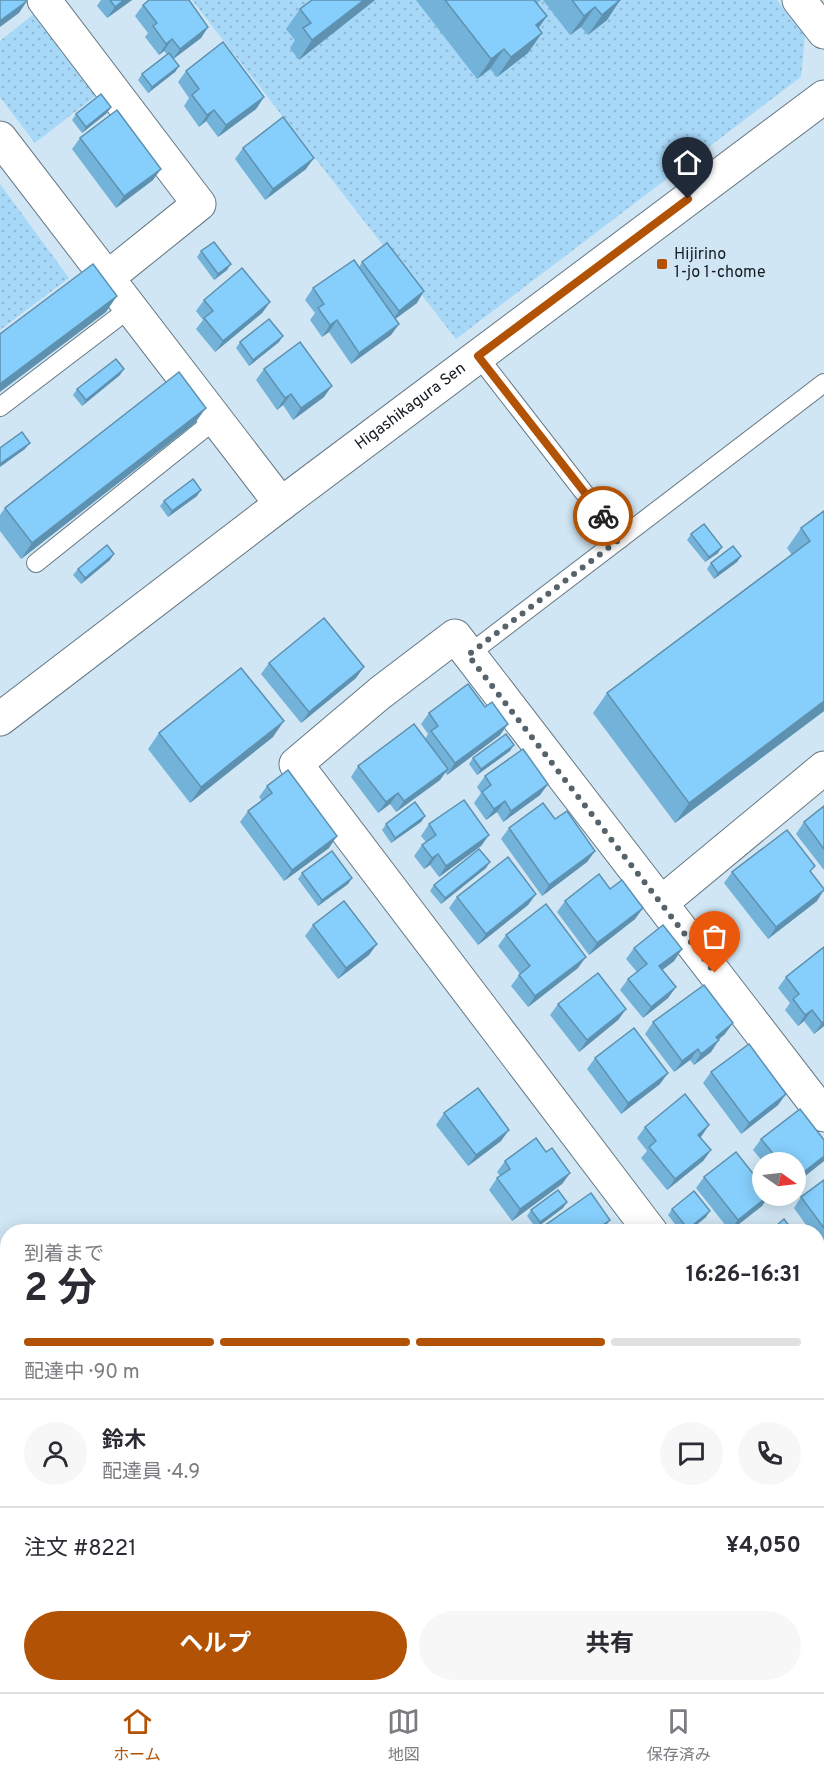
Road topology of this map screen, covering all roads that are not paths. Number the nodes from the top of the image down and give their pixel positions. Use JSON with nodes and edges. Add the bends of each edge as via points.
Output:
{"nodes":[{"id":1,"x":44,"y":0,"type":"edge"},
{"id":2,"x":799,"y":0,"type":"edge"},
{"id":3,"x":824,"y":33,"type":"edge"},
{"id":4,"x":824,"y":97,"type":"edge"},
{"id":5,"x":0,"y":138,"type":"edge"},
{"id":6,"x":107,"y":278,"type":"junction"},
{"id":7,"x":130,"y":308,"type":"junction"},
{"id":8,"x":478,"y":356,"type":"junction"},
{"id":9,"x":824,"y":384,"type":"edge"},
{"id":10,"x":0,"y":407,"type":"edge"},
{"id":11,"x":216,"y":419,"type":"junction"},
{"id":12,"x":281,"y":504,"type":"junction"},
{"id":13,"x":620,"y":539,"type":"junction"},
{"id":14,"x":36,"y":563,"type":"edge"},
{"id":15,"x":468,"y":655,"type":"junction"},
{"id":16,"x":0,"y":719,"type":"edge"},
{"id":17,"x":824,"y":768,"type":"edge"},
{"id":18,"x":661,"y":903,"type":"junction"},
{"id":19,"x":824,"y":1115,"type":"edge"},
{"id":20,"x":645,"y":1224,"type":"edge"}],
"edges":[{"from":1,"to":6,"type":"street","via":[[200,204]]},
{"from":2,"to":3,"type":"street"},
{"from":4,"to":8,"type":"street","name":"Higashikagura Sen"},
{"from":5,"to":6,"type":"street"},
{"from":6,"to":7,"type":"street"},
{"from":7,"to":10,"type":"lane"},
{"from":7,"to":11,"type":"street"},
{"from":8,"to":12,"type":"street","name":"Higashikagura Sen"},
{"from":8,"to":13,"type":"lane"},
{"from":9,"to":13,"type":"lane"},
{"from":11,"to":12,"type":"street"},
{"from":11,"to":14,"type":"lane"},
{"from":12,"to":16,"type":"street","name":"Higashikagura Sen"},
{"from":13,"to":15,"type":"lane"},
{"from":15,"to":18,"type":"street"},
{"from":15,"to":20,"type":"street","via":[[455,636],[296,764]]},
{"from":17,"to":18,"type":"street"},
{"from":18,"to":19,"type":"street"}]}
